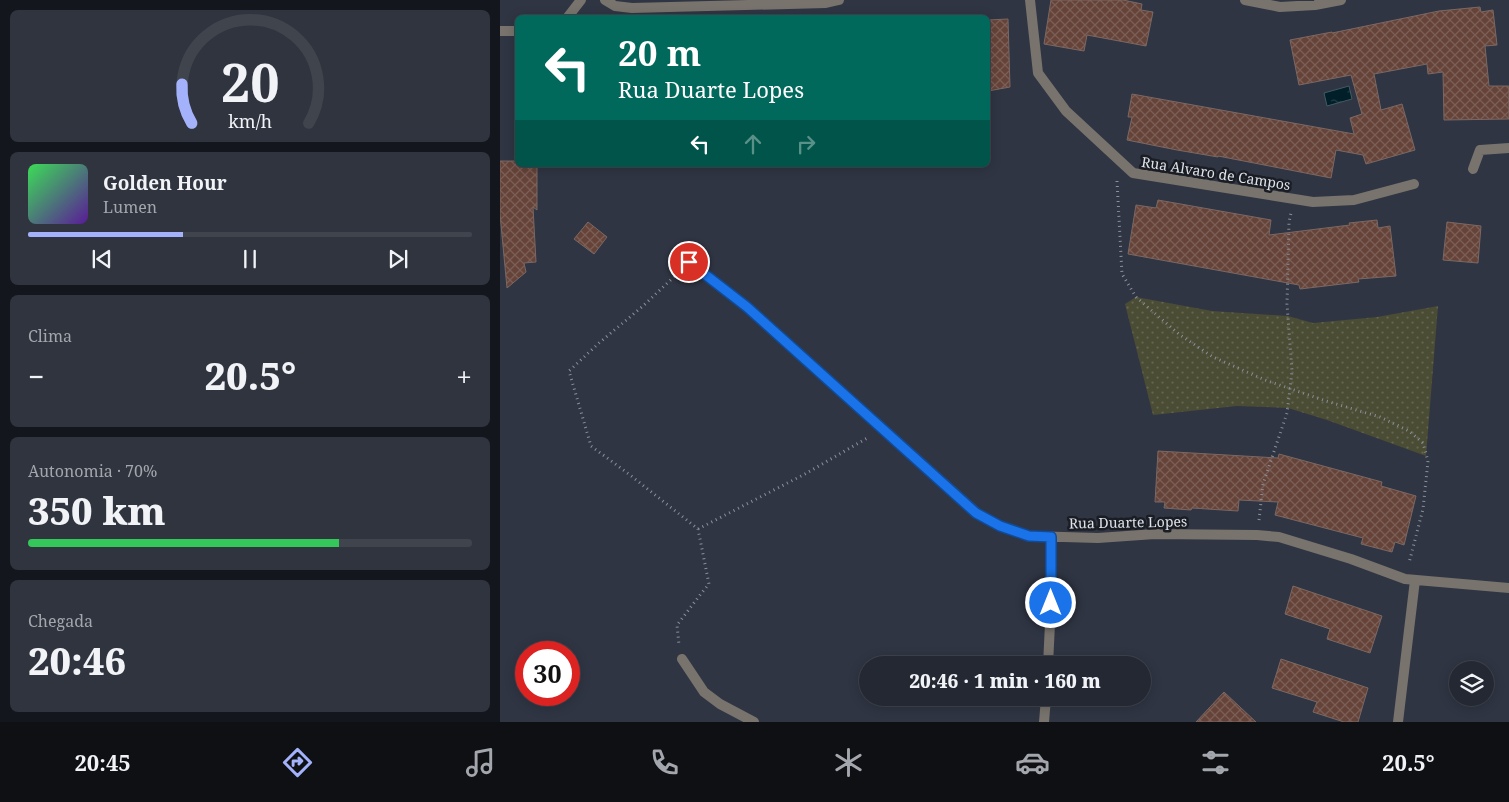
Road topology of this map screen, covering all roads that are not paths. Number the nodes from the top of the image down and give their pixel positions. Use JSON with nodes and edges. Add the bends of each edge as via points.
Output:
{"nodes":[{"id":1,"x":581,"y":0,"type":"edge"},
{"id":2,"x":605,"y":0,"type":"edge"},
{"id":3,"x":839,"y":0,"type":"edge"},
{"id":4,"x":1030,"y":0,"type":"edge"},
{"id":5,"x":1245,"y":0,"type":"edge"},
{"id":6,"x":1341,"y":0,"type":"edge"},
{"id":7,"x":569,"y":15,"type":"edge"},
{"id":8,"x":500,"y":31,"type":"edge"},
{"id":9,"x":515,"y":31,"type":"edge"},
{"id":10,"x":1509,"y":148,"type":"edge"},
{"id":11,"x":1473,"y":169,"type":"dead end"},
{"id":12,"x":1414,"y":184,"type":"dead end"},
{"id":13,"x":689,"y":262,"type":"road end"},
{"id":14,"x":1051,"y":537,"type":"junction"},
{"id":15,"x":1410,"y":579,"type":"junction"},
{"id":16,"x":1509,"y":588,"type":"edge"},
{"id":17,"x":1048,"y":656,"type":"edge"},
{"id":18,"x":682,"y":659,"type":"dead end"},
{"id":19,"x":1045,"y":706,"type":"edge"},
{"id":20,"x":754,"y":722,"type":"edge"},
{"id":21,"x":1044,"y":722,"type":"edge"},
{"id":22,"x":1398,"y":722,"type":"edge"}],
"edges":[{"from":1,"to":7,"type":"street"},
{"from":2,"to":3,"type":"street","via":[[615,6],[632,8]]},
{"from":4,"to":12,"type":"street","name":"Rua Alvaro de Campos","via":[[1038,73],[1066,111],[1133,173],[1313,202],[1354,200]]},
{"from":5,"to":6,"type":"street","via":[[1280,7]]},
{"from":8,"to":9,"type":"street"},
{"from":10,"to":11,"type":"street","via":[[1480,150]]},
{"from":13,"to":14,"type":"street","name":"Rua Duarte Lopes","via":[[747,307],[976,513],[1029,536]]},
{"from":14,"to":15,"type":"street","name":"Rua Duarte Lopes","via":[[1155,534],[1279,537]]},
{"from":14,"to":17,"type":"street"},
{"from":15,"to":16,"type":"street","name":"Rua Duarte Lopes"},
{"from":15,"to":22,"type":"street"},
{"from":18,"to":20,"type":"street","via":[[704,692]]},
{"from":19,"to":21,"type":"street"}]}
